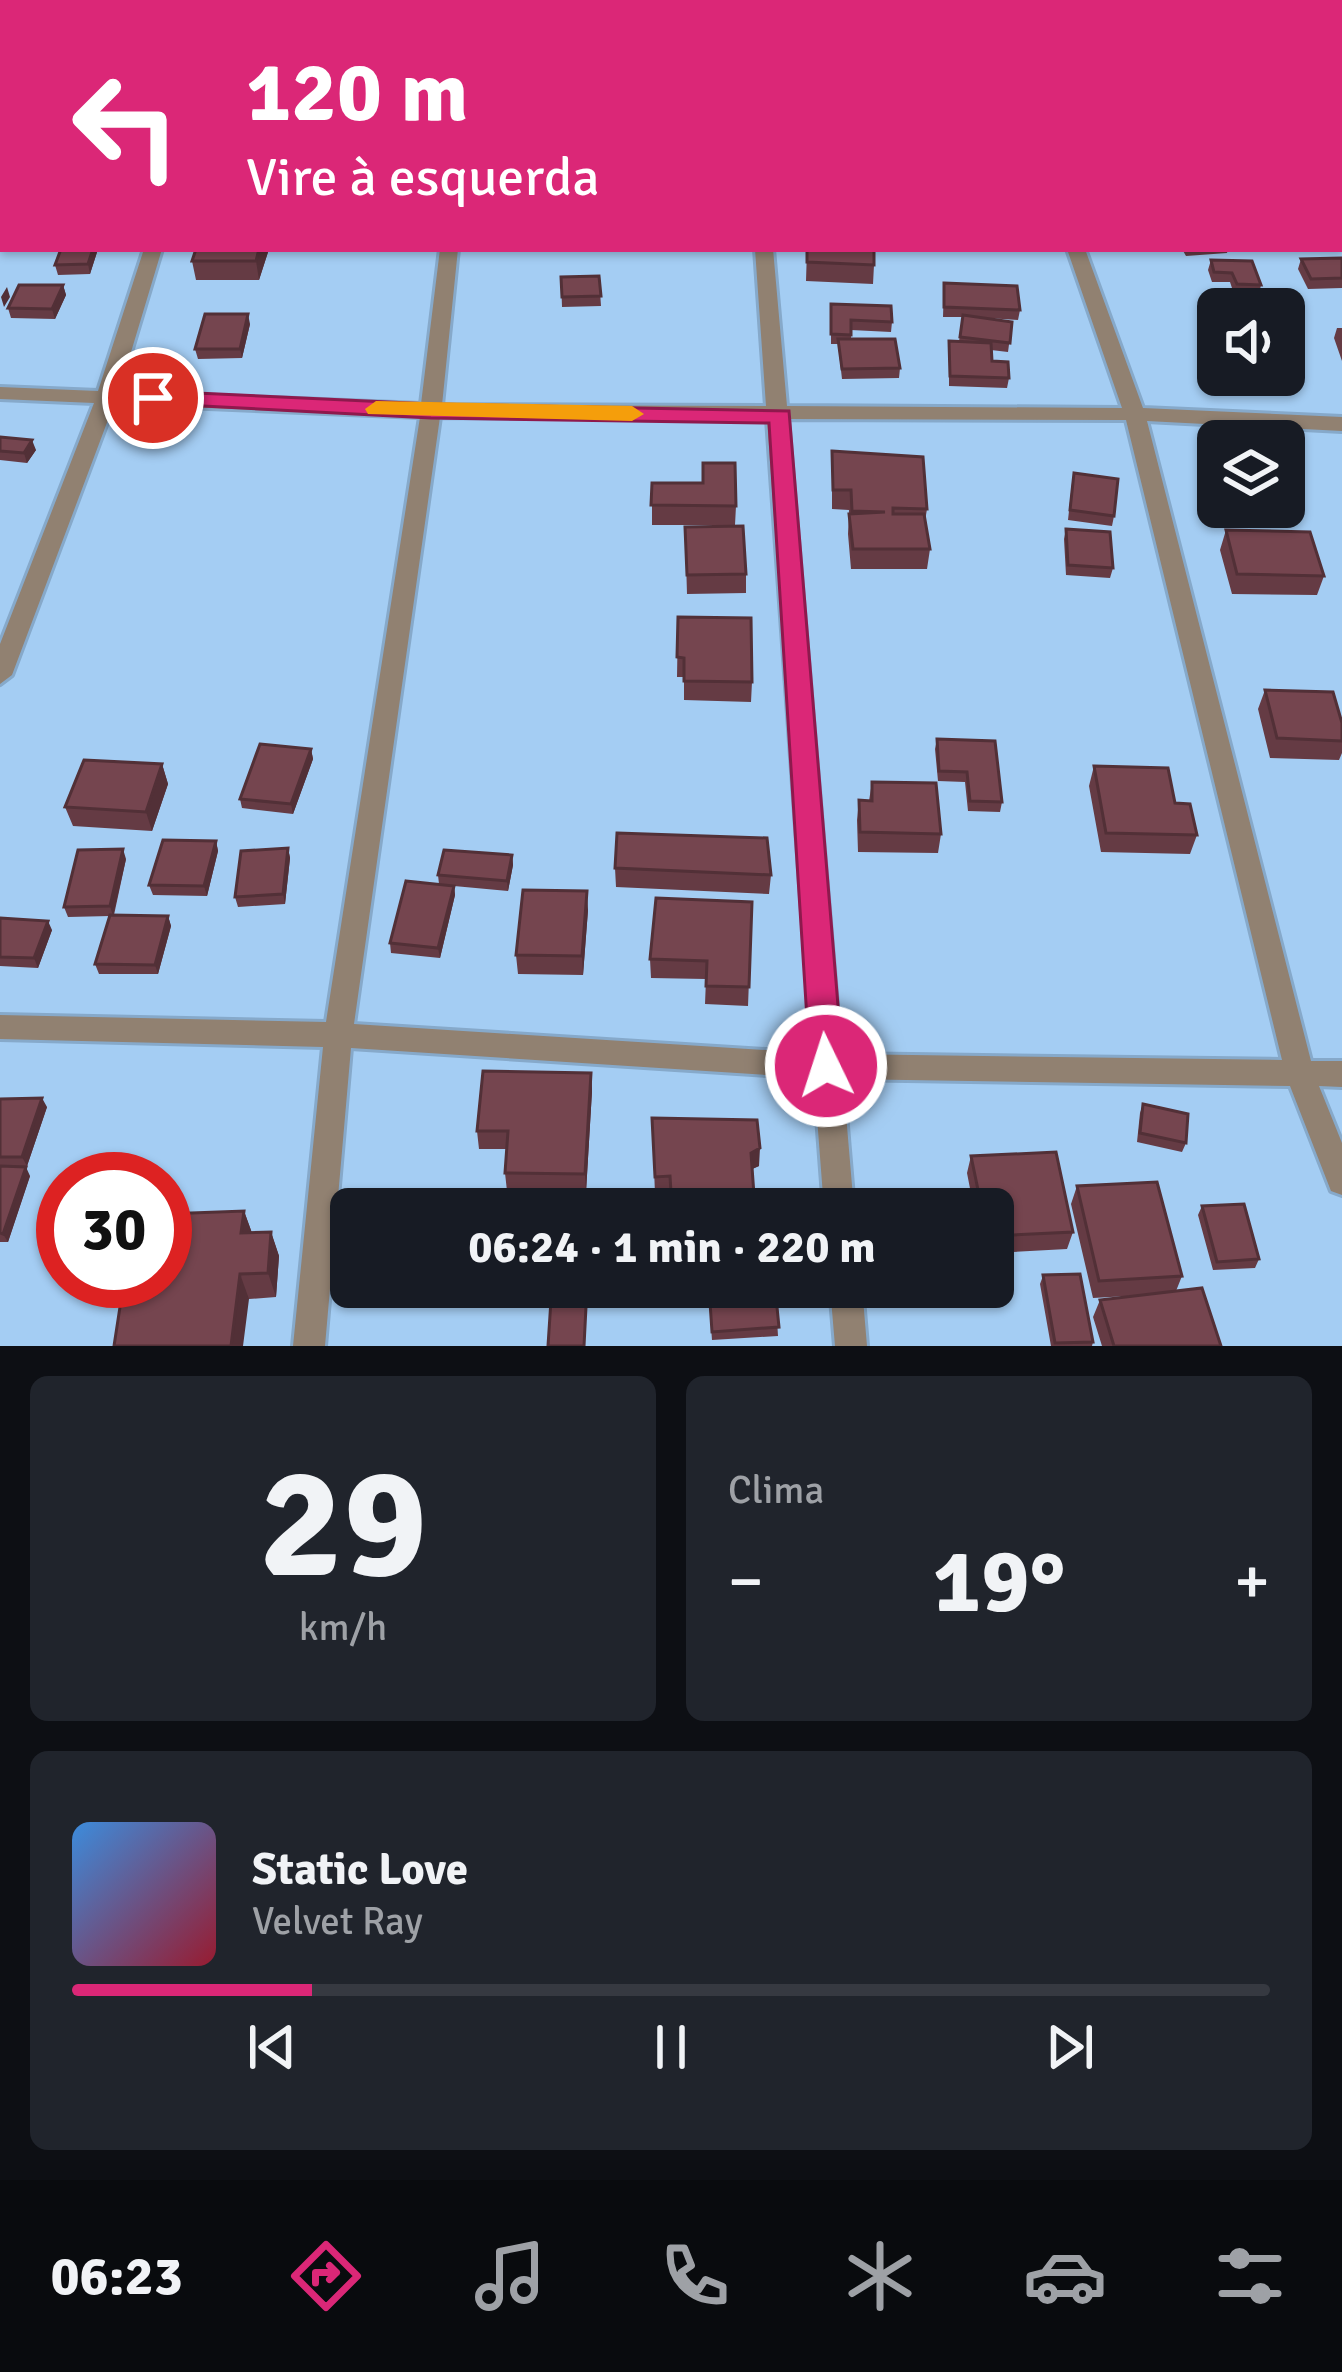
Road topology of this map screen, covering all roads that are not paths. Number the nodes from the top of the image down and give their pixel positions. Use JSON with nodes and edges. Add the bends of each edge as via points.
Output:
{"nodes":[{"id":1,"x":152,"y":252,"type":"edge"},
{"id":2,"x":449,"y":252,"type":"edge"},
{"id":3,"x":764,"y":252,"type":"edge"},
{"id":4,"x":1077,"y":252,"type":"edge"},
{"id":5,"x":0,"y":393,"type":"edge"},
{"id":6,"x":106,"y":396,"type":"junction"},
{"id":7,"x":431,"y":411,"type":"junction"},
{"id":8,"x":1135,"y":414,"type":"junction"},
{"id":9,"x":781,"y":416,"type":"junction"},
{"id":10,"x":1342,"y":424,"type":"edge"},
{"id":11,"x":0,"y":675,"type":"edge"},
{"id":12,"x":0,"y":1028,"type":"edge"},
{"id":13,"x":338,"y":1034,"type":"junction"},
{"id":14,"x":826,"y":1066,"type":"junction"},
{"id":15,"x":1299,"y":1072,"type":"junction"},
{"id":16,"x":1342,"y":1074,"type":"edge"},
{"id":17,"x":1342,"y":1181,"type":"edge"},
{"id":18,"x":837,"y":1188,"type":"edge"},
{"id":19,"x":847,"y":1308,"type":"edge"},
{"id":20,"x":308,"y":1346,"type":"edge"},
{"id":21,"x":851,"y":1346,"type":"edge"}],
"edges":[{"from":1,"to":6,"type":"street"},
{"from":2,"to":7,"type":"street"},
{"from":3,"to":9,"type":"street"},
{"from":4,"to":8,"type":"street"},
{"from":5,"to":6,"type":"street"},
{"from":6,"to":7,"type":"street"},
{"from":6,"to":11,"type":"street"},
{"from":7,"to":9,"type":"street"},
{"from":7,"to":13,"type":"street"},
{"from":8,"to":9,"type":"street"},
{"from":8,"to":10,"type":"street"},
{"from":8,"to":15,"type":"street"},
{"from":9,"to":14,"type":"street"},
{"from":12,"to":13,"type":"street"},
{"from":13,"to":14,"type":"street"},
{"from":13,"to":20,"type":"street"},
{"from":14,"to":15,"type":"street"},
{"from":14,"to":18,"type":"street"},
{"from":15,"to":16,"type":"street"},
{"from":15,"to":17,"type":"street"},
{"from":19,"to":21,"type":"street"}]}
